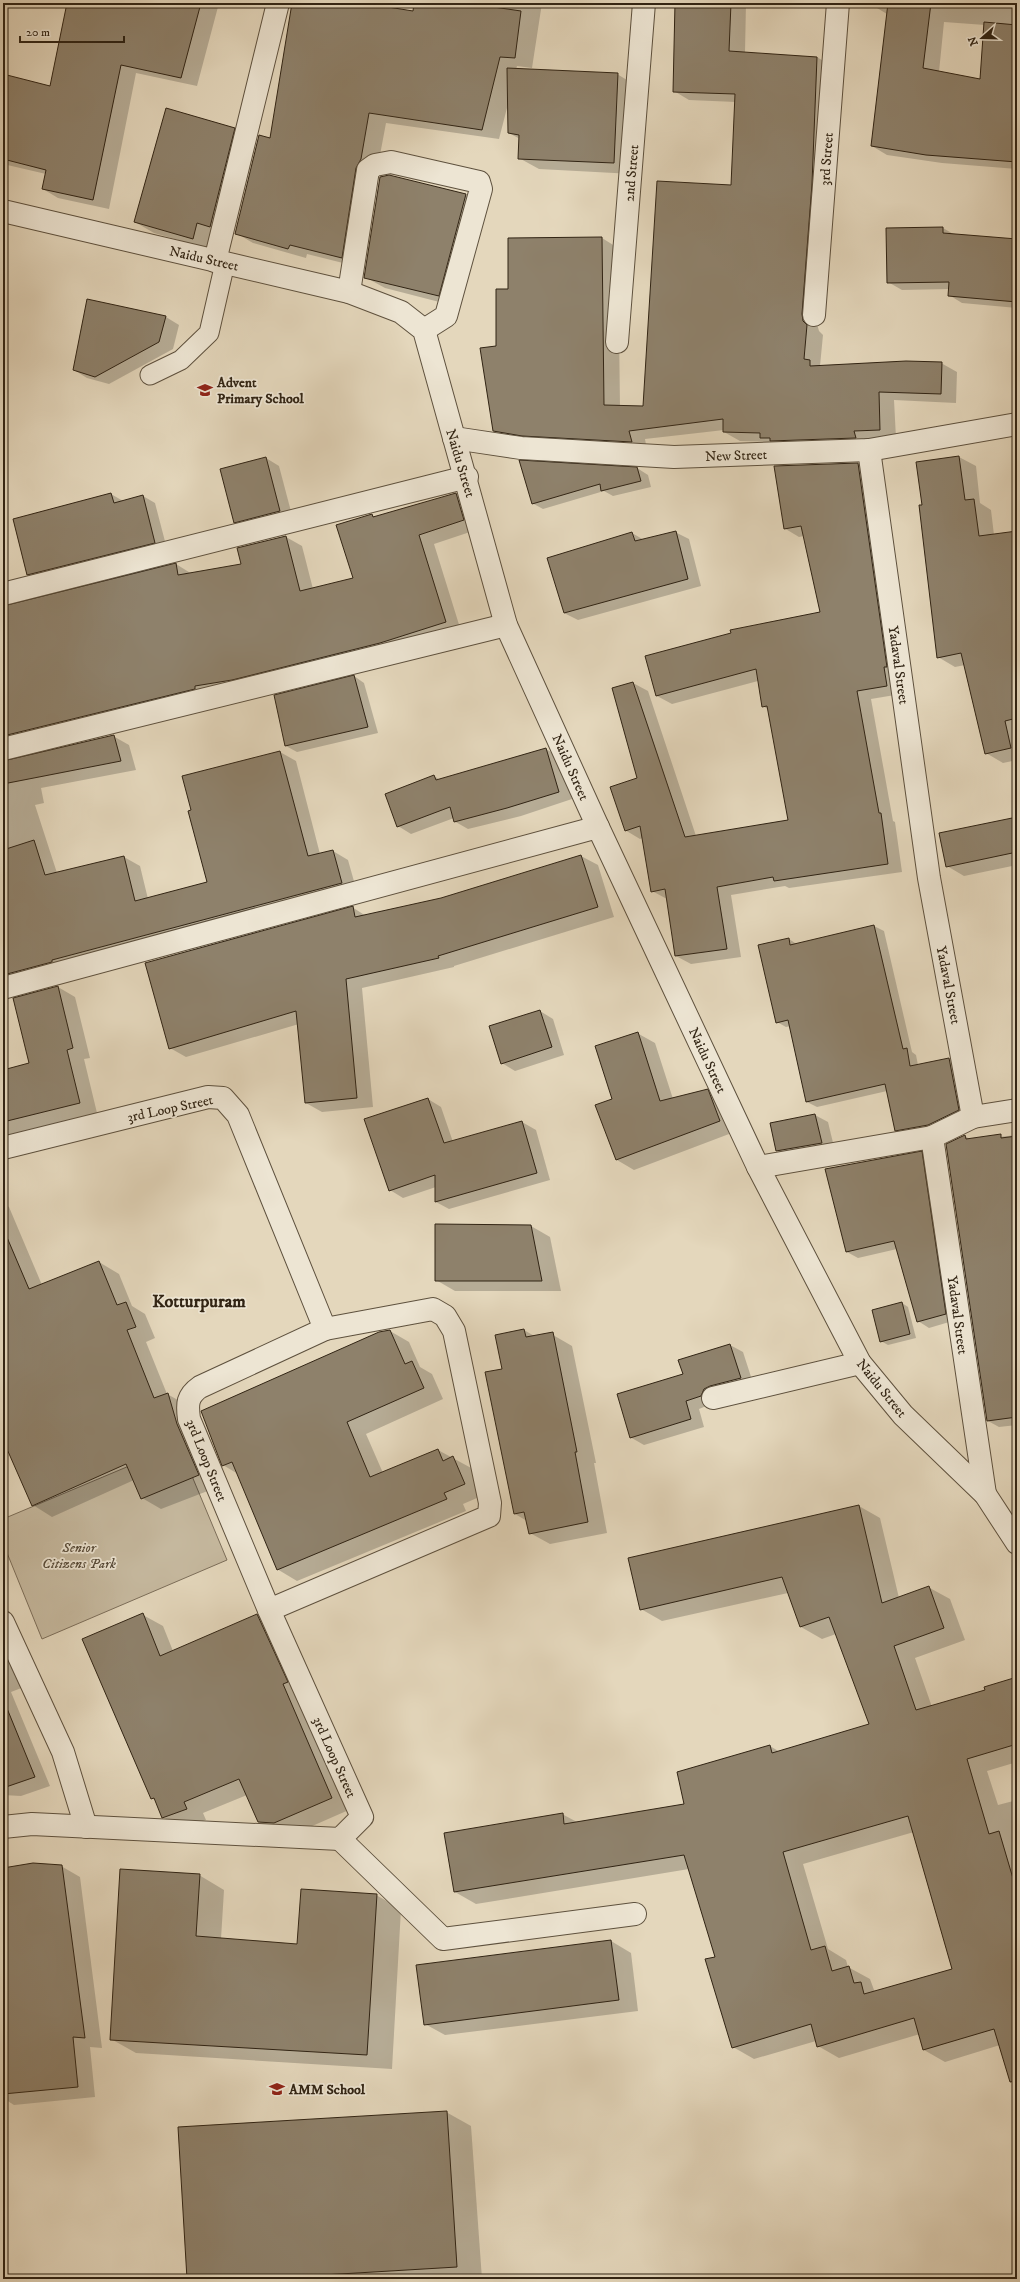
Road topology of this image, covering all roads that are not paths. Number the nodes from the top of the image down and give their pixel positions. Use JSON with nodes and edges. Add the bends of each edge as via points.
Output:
{"nodes":[{"id":1,"x":278,"y":3,"type":"edge"},
{"id":2,"x":644,"y":3,"type":"edge"},
{"id":3,"x":838,"y":3,"type":"edge"},
{"id":4,"x":3,"y":211,"type":"edge"},
{"id":5,"x":220,"y":262,"type":"junction"},
{"id":6,"x":349,"y":292,"type":"junction"},
{"id":7,"x":814,"y":315,"type":"dead end"},
{"id":8,"x":424,"y":330,"type":"junction"},
{"id":9,"x":617,"y":342,"type":"dead end"},
{"id":10,"x":150,"y":375,"type":"dead end"},
{"id":11,"x":1017,"y":424,"type":"edge"},
{"id":12,"x":454,"y":438,"type":"junction"},
{"id":13,"x":869,"y":450,"type":"junction"},
{"id":14,"x":466,"y":477,"type":"junction"},
{"id":15,"x":3,"y":594,"type":"edge"},
{"id":16,"x":506,"y":625,"type":"junction"},
{"id":17,"x":3,"y":749,"type":"edge"},
{"id":18,"x":598,"y":827,"type":"junction"},
{"id":19,"x":3,"y":988,"type":"edge"},
{"id":20,"x":1017,"y":1110,"type":"edge"},
{"id":21,"x":973,"y":1117,"type":"junction"},
{"id":22,"x":932,"y":1137,"type":"junction"},
{"id":23,"x":3,"y":1148,"type":"edge"},
{"id":24,"x":758,"y":1167,"type":"junction"},
{"id":25,"x":325,"y":1329,"type":"junction"},
{"id":26,"x":860,"y":1363,"type":"junction"},
{"id":27,"x":713,"y":1398,"type":"dead end"},
{"id":28,"x":985,"y":1494,"type":"junction"},
{"id":29,"x":1017,"y":1543,"type":"edge"},
{"id":30,"x":269,"y":1610,"type":"junction"},
{"id":31,"x":3,"y":1622,"type":"edge"},
{"id":32,"x":3,"y":1827,"type":"edge"},
{"id":33,"x":86,"y":1827,"type":"junction"},
{"id":34,"x":340,"y":1840,"type":"junction"},
{"id":35,"x":635,"y":1914,"type":"dead end"}],
"edges":[{"from":1,"to":5,"type":"street"},
{"from":2,"to":9,"type":"street","name":"2nd Street"},
{"from":3,"to":7,"type":"street","name":"3rd Street"},
{"from":4,"to":5,"type":"street","name":"Naidu Street"},
{"from":5,"to":6,"type":"street","name":"Naidu Street"},
{"from":5,"to":10,"type":"lane","via":[[209,333],[181,360]]},
{"from":6,"to":8,"type":"street","name":"Naidu Street","via":[[402,312]]},
{"from":6,"to":8,"type":"street","via":[[368,170],[375,165],[391,162],[479,182],[481,190],[446,316]]},
{"from":8,"to":12,"type":"street","name":"Naidu Street"},
{"from":11,"to":13,"type":"street","name":"New Street"},
{"from":12,"to":13,"type":"street","name":"New Street","via":[[521,448],[674,457]]},
{"from":12,"to":14,"type":"street","name":"Naidu Street"},
{"from":13,"to":21,"type":"street","name":"Yadaval Street","via":[[929,878]]},
{"from":14,"to":15,"type":"street"},
{"from":14,"to":16,"type":"street","name":"Naidu Street"},
{"from":16,"to":17,"type":"street"},
{"from":16,"to":18,"type":"street","name":"Naidu Street"},
{"from":18,"to":19,"type":"street"},
{"from":18,"to":24,"type":"street","name":"Naidu Street"},
{"from":20,"to":21,"type":"street"},
{"from":21,"to":22,"type":"street"},
{"from":22,"to":24,"type":"street"},
{"from":22,"to":28,"type":"street","name":"Yadaval Street"},
{"from":23,"to":25,"type":"street","name":"3rd Loop Street","via":[[208,1097],[223,1098],[238,1115]]},
{"from":24,"to":26,"type":"street","name":"Naidu Street"},
{"from":25,"to":30,"type":"street","name":"3rd Loop Street","via":[[200,1387],[191,1394],[188,1401],[189,1419]]},
{"from":25,"to":30,"type":"street","via":[[433,1309],[445,1316],[454,1331],[490,1502],[489,1516]]},
{"from":26,"to":27,"type":"street"},
{"from":26,"to":28,"type":"street","name":"Naidu Street","via":[[903,1415]]},
{"from":28,"to":29,"type":"street","name":"Naidu Street"},
{"from":30,"to":34,"type":"street","name":"3rd Loop Street","via":[[362,1817]]},
{"from":31,"to":33,"type":"street","via":[[63,1752]]},
{"from":32,"to":33,"type":"street","via":[[32,1824]]},
{"from":33,"to":34,"type":"street"},
{"from":34,"to":35,"type":"street","via":[[443,1939]]}]}
